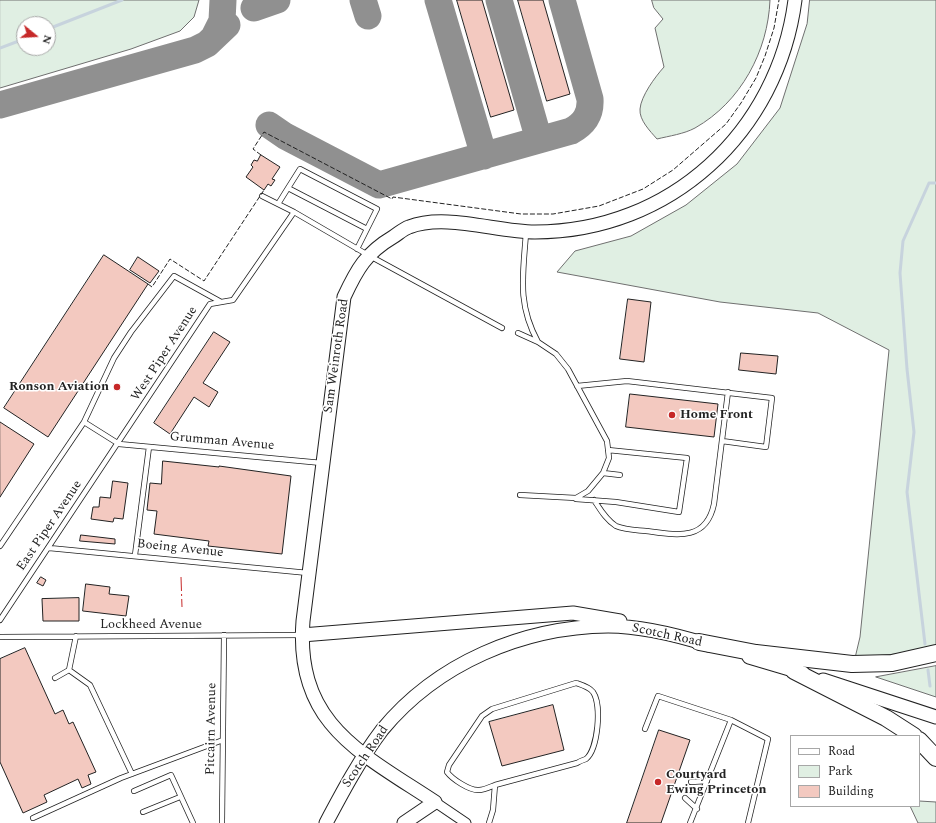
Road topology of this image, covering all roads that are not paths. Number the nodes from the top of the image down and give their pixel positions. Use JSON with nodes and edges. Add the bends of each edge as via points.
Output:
{"nodes":[{"id":1,"x":795,"y":0,"type":"edge"},
{"id":2,"x":288,"y":188,"type":"junction"},
{"id":3,"x":262,"y":196,"type":"dead end"},
{"id":4,"x":278,"y":204,"type":"junction"},
{"id":5,"x":294,"y":212,"type":"junction"},
{"id":6,"x":367,"y":229,"type":"junction"},
{"id":7,"x":526,"y":231,"type":"junction"},
{"id":8,"x":362,"y":252,"type":"junction"},
{"id":9,"x":221,"y":302,"type":"junction"},
{"id":10,"x":502,"y":328,"type":"dead end"},
{"id":11,"x":518,"y":333,"type":"dead end"},
{"id":12,"x":538,"y":342,"type":"junction"},
{"id":13,"x":577,"y":386,"type":"junction"},
{"id":14,"x":728,"y":392,"type":"junction"},
{"id":15,"x":84,"y":422,"type":"junction"},
{"id":16,"x":722,"y":441,"type":"junction"},
{"id":17,"x":119,"y":444,"type":"junction"},
{"id":18,"x":149,"y":447,"type":"junction"},
{"id":19,"x":608,"y":450,"type":"junction"},
{"id":20,"x":322,"y":463,"type":"junction"},
{"id":21,"x":603,"y":473,"type":"junction"},
{"id":22,"x":620,"y":475,"type":"dead end"},
{"id":23,"x":520,"y":495,"type":"dead end"},
{"id":24,"x":576,"y":498,"type":"junction"},
{"id":25,"x":594,"y":500,"type":"junction"},
{"id":26,"x":0,"y":546,"type":"edge"},
{"id":27,"x":48,"y":548,"type":"junction"},
{"id":28,"x":135,"y":555,"type":"junction"},
{"id":29,"x":308,"y":573,"type":"junction"},
{"id":30,"x":0,"y":620,"type":"edge"},
{"id":31,"x":652,"y":630,"type":"junction"},
{"id":32,"x":224,"y":635,"type":"junction"},
{"id":33,"x":302,"y":635,"type":"junction"},
{"id":34,"x":76,"y":636,"type":"junction"},
{"id":35,"x":0,"y":637,"type":"edge"},
{"id":36,"x":699,"y":642,"type":"junction"},
{"id":37,"x":936,"y":653,"type":"edge"},
{"id":38,"x":69,"y":670,"type":"junction"},
{"id":39,"x":794,"y":671,"type":"junction"},
{"id":40,"x":55,"y":678,"type":"dead end"},
{"id":41,"x":936,"y":717,"type":"edge"},
{"id":42,"x":731,"y":720,"type":"junction"},
{"id":43,"x":645,"y":729,"type":"dead end"},
{"id":44,"x":912,"y":735,"type":"edge"},
{"id":45,"x":223,"y":740,"type":"junction"},
{"id":46,"x":920,"y":741,"type":"edge"},
{"id":47,"x":364,"y":755,"type":"junction"},
{"id":48,"x":936,"y":758,"type":"edge"},
{"id":49,"x":132,"y":774,"type":"junction"},
{"id":50,"x":707,"y":781,"type":"junction"},
{"id":51,"x":691,"y":782,"type":"dead end"},
{"id":52,"x":495,"y":785,"type":"junction"},
{"id":53,"x":134,"y":791,"type":"dead end"},
{"id":54,"x":180,"y":797,"type":"junction"},
{"id":55,"x":685,"y":798,"type":"dead end"},
{"id":56,"x":435,"y":802,"type":"junction"},
{"id":57,"x":697,"y":809,"type":"junction"},
{"id":58,"x":143,"y":812,"type":"dead end"},
{"id":59,"x":33,"y":818,"type":"dead end"},
{"id":60,"x":193,"y":823,"type":"edge"},
{"id":61,"x":222,"y":823,"type":"edge"},
{"id":62,"x":326,"y":823,"type":"edge"},
{"id":63,"x":404,"y":823,"type":"edge"},
{"id":64,"x":466,"y":823,"type":"edge"},
{"id":65,"x":489,"y":823,"type":"edge"},
{"id":66,"x":690,"y":823,"type":"edge"},
{"id":67,"x":748,"y":823,"type":"edge"}],
"edges":[{"from":1,"to":7,"type":"street","name":"Sam Weinroth Road","via":[[787,41],[779,66],[766,92],[739,135],[704,171],[660,201],[615,220],[562,230]]},
{"from":2,"to":4,"type":"lane"},
{"from":2,"to":6,"type":"lane"},
{"from":2,"to":6,"type":"lane","via":[[300,169],[377,209]]},
{"from":3,"to":4,"type":"lane"},
{"from":4,"to":5,"type":"lane"},
{"from":5,"to":8,"type":"lane"},
{"from":5,"to":9,"type":"lane","name":"West Piper Avenue","via":[[233,300]]},
{"from":6,"to":8,"type":"lane"},
{"from":7,"to":8,"type":"street","name":"Sam Weinroth Road","via":[[442,221],[409,227],[378,246]]},
{"from":7,"to":12,"type":"lane","via":[[522,292],[527,319]]},
{"from":8,"to":10,"type":"lane"},
{"from":8,"to":20,"type":"street","name":"Sam Weinroth Road","via":[[344,297]]},
{"from":9,"to":15,"type":"lane","via":[[174,276],[114,358]]},
{"from":9,"to":17,"type":"lane","name":"West Piper Avenue","via":[[210,304]]},
{"from":11,"to":12,"type":"lane"},
{"from":12,"to":13,"type":"lane","via":[[556,354]]},
{"from":13,"to":14,"type":"lane","via":[[627,381]]},
{"from":13,"to":19,"type":"lane","via":[[607,441]]},
{"from":14,"to":16,"type":"lane"},
{"from":14,"to":16,"type":"lane","via":[[772,398],[766,447]]},
{"from":15,"to":17,"type":"lane"},
{"from":15,"to":26,"type":"lane"},
{"from":16,"to":25,"type":"lane","via":[[713,510],[705,525],[696,531],[675,534],[617,527],[605,516]]},
{"from":17,"to":18,"type":"lane","name":"Grumman Avenue"},
{"from":17,"to":27,"type":"lane","name":"East Piper Avenue"},
{"from":18,"to":20,"type":"lane","name":"Grumman Avenue"},
{"from":18,"to":28,"type":"lane"},
{"from":19,"to":21,"type":"lane","via":[[609,458]]},
{"from":19,"to":25,"type":"lane","via":[[686,458],[679,512]]},
{"from":20,"to":29,"type":"street","name":"Sam Weinroth Road"},
{"from":21,"to":22,"type":"lane"},
{"from":21,"to":24,"type":"lane","via":[[588,491]]},
{"from":23,"to":24,"type":"lane"},
{"from":24,"to":25,"type":"lane"},
{"from":27,"to":28,"type":"lane","name":"Boeing Avenue"},
{"from":27,"to":30,"type":"lane","name":"East Piper Avenue"},
{"from":28,"to":29,"type":"lane","name":"Boeing Avenue"},
{"from":29,"to":33,"type":"street","name":"Sam Weinroth Road"},
{"from":31,"to":33,"type":"street","via":[[602,617],[573,613]]},
{"from":31,"to":36,"type":"street","name":"Scotch Road"},
{"from":31,"to":47,"type":"street","name":"Scotch Road","via":[[610,626],[569,629],[528,637],[476,656],[434,682],[416,697],[383,730]]},
{"from":32,"to":33,"type":"lane","name":"Lockheed Avenue"},
{"from":32,"to":34,"type":"lane","name":"Lockheed Avenue"},
{"from":32,"to":45,"type":"lane","name":"Pitcairn Avenue"},
{"from":33,"to":47,"type":"street","name":"Sam Weinroth Road","via":[[304,664],[316,702],[338,733]]},
{"from":34,"to":35,"type":"lane","name":"Lockheed Avenue"},
{"from":34,"to":38,"type":"lane"},
{"from":36,"to":37,"type":"highway","via":[[756,653],[852,664],[892,663]]},
{"from":36,"to":39,"type":"street","name":"Scotch Road"},
{"from":38,"to":40,"type":"lane"},
{"from":38,"to":49,"type":"lane","via":[[90,684]]},
{"from":39,"to":41,"type":"street","name":"Scotch Road"},
{"from":39,"to":44,"type":"highway","via":[[886,718]]},
{"from":42,"to":43,"type":"lane","via":[[658,696]]},
{"from":42,"to":50,"type":"lane"},
{"from":42,"to":67,"type":"lane","via":[[768,740]]},
{"from":45,"to":49,"type":"lane"},
{"from":45,"to":61,"type":"lane","name":"Pitcairn Avenue"},
{"from":46,"to":48,"type":"highway"},
{"from":47,"to":56,"type":"street","name":"Sam Weinroth Road"},
{"from":47,"to":62,"type":"street","name":"Scotch Road"},
{"from":49,"to":59,"type":"lane"},
{"from":50,"to":51,"type":"lane"},
{"from":50,"to":57,"type":"lane"},
{"from":52,"to":52,"type":"lane","via":[[586,758],[593,748],[598,724],[597,703],[593,692],[576,684],[492,709],[482,716],[447,772],[450,777],[472,789],[479,790]]},
{"from":52,"to":65,"type":"lane"},
{"from":53,"to":54,"type":"lane","via":[[171,775]]},
{"from":54,"to":58,"type":"lane"},
{"from":54,"to":60,"type":"lane"},
{"from":55,"to":57,"type":"lane"},
{"from":56,"to":63,"type":"street"},
{"from":56,"to":64,"type":"street","name":"Sam Weinroth Road"},
{"from":57,"to":66,"type":"lane"}]}
